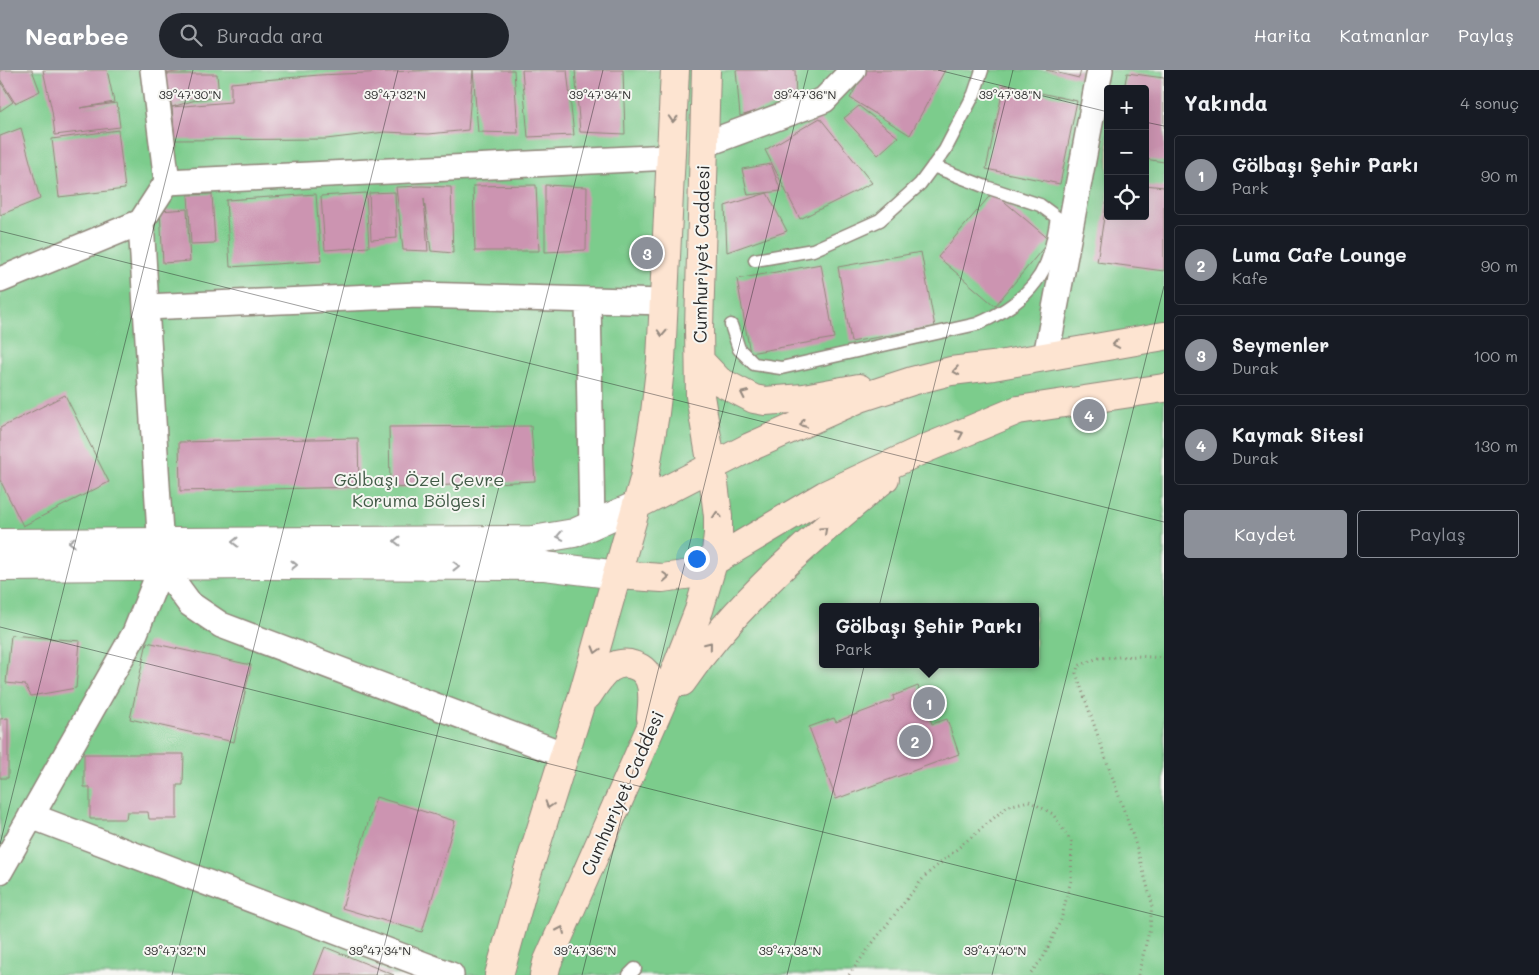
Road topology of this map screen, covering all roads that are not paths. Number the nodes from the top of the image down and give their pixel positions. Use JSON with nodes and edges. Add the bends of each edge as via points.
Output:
{"nodes":[{"id":1,"x":153,"y":70,"type":"edge"},
{"id":2,"x":675,"y":70,"type":"edge"},
{"id":3,"x":706,"y":70,"type":"edge"},
{"id":4,"x":853,"y":70,"type":"edge"},
{"id":5,"x":982,"y":70,"type":"edge"},
{"id":6,"x":1100,"y":70,"type":"edge"},
{"id":7,"x":703,"y":145,"type":"junction"},
{"id":8,"x":671,"y":157,"type":"junction"},
{"id":9,"x":933,"y":166,"type":"junction"},
{"id":10,"x":167,"y":182,"type":"junction"},
{"id":11,"x":141,"y":222,"type":"junction"},
{"id":12,"x":1064,"y":223,"type":"junction"},
{"id":13,"x":755,"y":260,"type":"dead end"},
{"id":14,"x":0,"y":280,"type":"edge"},
{"id":15,"x":588,"y":300,"type":"junction"},
{"id":16,"x":664,"y":302,"type":"junction"},
{"id":17,"x":146,"y":307,"type":"junction"},
{"id":18,"x":731,"y":325,"type":"dead end"},
{"id":19,"x":1164,"y":336,"type":"edge"},
{"id":20,"x":1046,"y":356,"type":"junction"},
{"id":21,"x":700,"y":361,"type":"junction"},
{"id":22,"x":912,"y":381,"type":"junction"},
{"id":23,"x":1164,"y":388,"type":"edge"},
{"id":24,"x":915,"y":452,"type":"junction"},
{"id":25,"x":712,"y":467,"type":"junction"},
{"id":26,"x":637,"y":506,"type":"junction"},
{"id":27,"x":592,"y":526,"type":"junction"},
{"id":28,"x":0,"y":543,"type":"edge"},
{"id":29,"x":161,"y":554,"type":"junction"},
{"id":30,"x":713,"y":562,"type":"junction"},
{"id":31,"x":0,"y":567,"type":"edge"},
{"id":32,"x":618,"y":575,"type":"junction"},
{"id":33,"x":580,"y":705,"type":"junction"},
{"id":34,"x":651,"y":727,"type":"junction"},
{"id":35,"x":565,"y":755,"type":"junction"},
{"id":36,"x":30,"y":816,"type":"junction"},
{"id":37,"x":0,"y":871,"type":"edge"},
{"id":38,"x":451,"y":975,"type":"edge"},
{"id":39,"x":499,"y":975,"type":"edge"},
{"id":40,"x":544,"y":975,"type":"edge"}],
"edges":[{"from":1,"to":10,"type":"street"},
{"from":2,"to":8,"type":"main road","name":"Cumhuriyet Caddesi","one_way":true},
{"from":3,"to":7,"type":"main road","name":"Cumhuriyet Caddesi"},
{"from":4,"to":7,"type":"street","via":[[824,100]]},
{"from":5,"to":9,"type":"lane","via":[[974,94],[945,150]]},
{"from":6,"to":12,"type":"street"},
{"from":7,"to":21,"type":"main road","name":"Cumhuriyet Caddesi"},
{"from":8,"to":10,"type":"street"},
{"from":8,"to":16,"type":"main road","name":"Cumhuriyet Caddesi"},
{"from":9,"to":12,"type":"lane","via":[[1040,205]]},
{"from":9,"to":13,"type":"lane","via":[[920,184],[880,220],[813,250]]},
{"from":10,"to":11,"type":"street"},
{"from":11,"to":14,"type":"street"},
{"from":11,"to":17,"type":"street"},
{"from":12,"to":18,"type":"lane","via":[[1037,280],[1026,294],[1004,311],[976,324],[781,368],[754,364],[739,349]]},
{"from":12,"to":20,"type":"street"},
{"from":15,"to":16,"type":"street"},
{"from":15,"to":17,"type":"street","via":[[418,294]]},
{"from":15,"to":27,"type":"street"},
{"from":16,"to":26,"type":"main road","name":"Cumhuriyet Caddesi","one_way":true,"via":[[661,360],[647,461]]},
{"from":17,"to":29,"type":"street"},
{"from":19,"to":20,"type":"main road","one_way":true},
{"from":20,"to":22,"type":"main road","one_way":true,"via":[[951,371]]},
{"from":22,"to":21,"type":"main road","one_way":true,"via":[[765,401],[754,399],[719,381]]},
{"from":21,"to":25,"type":"main road","name":"Cumhuriyet Caddesi","via":[[700,396]]},
{"from":22,"to":25,"type":"main road","one_way":true,"via":[[860,398]]},
{"from":24,"to":23,"type":"main road","one_way":true,"via":[[1018,410]]},
{"from":24,"to":30,"type":"main road","via":[[825,495]]},
{"from":34,"to":24,"type":"main road","one_way":true,"via":[[697,660],[749,599],[844,511]]},
{"from":25,"to":26,"type":"main road"},
{"from":30,"to":25,"type":"main road","name":"Cumhuriyet Caddesi","one_way":true,"via":[[718,534]]},
{"from":26,"to":27,"type":"street"},
{"from":26,"to":32,"type":"main road","name":"Cumhuriyet Caddesi"},
{"from":27,"to":29,"type":"street","one_way":true,"via":[[574,533],[534,540]]},
{"from":29,"to":28,"type":"street","one_way":true},
{"from":29,"to":31,"type":"street"},
{"from":29,"to":32,"type":"street","one_way":true,"via":[[545,566]]},
{"from":29,"to":35,"type":"street","via":[[190,604],[220,625]]},
{"from":29,"to":36,"type":"street","via":[[135,633]]},
{"from":32,"to":30,"type":"main road","one_way":true,"via":[[681,576],[692,574]]},
{"from":30,"to":34,"type":"main road","name":"Cumhuriyet Caddesi","via":[[699,610]]},
{"from":32,"to":33,"type":"main road","name":"Cumhuriyet Caddesi","one_way":true},
{"from":33,"to":34,"type":"main road","via":[[610,668],[617,664],[631,664],[645,671],[651,685]]},
{"from":33,"to":35,"type":"main road"},
{"from":40,"to":34,"type":"main road","name":"Cumhuriyet Caddesi","one_way":true},
{"from":35,"to":39,"type":"main road","one_way":true},
{"from":36,"to":37,"type":"street"},
{"from":36,"to":38,"type":"street"}]}
